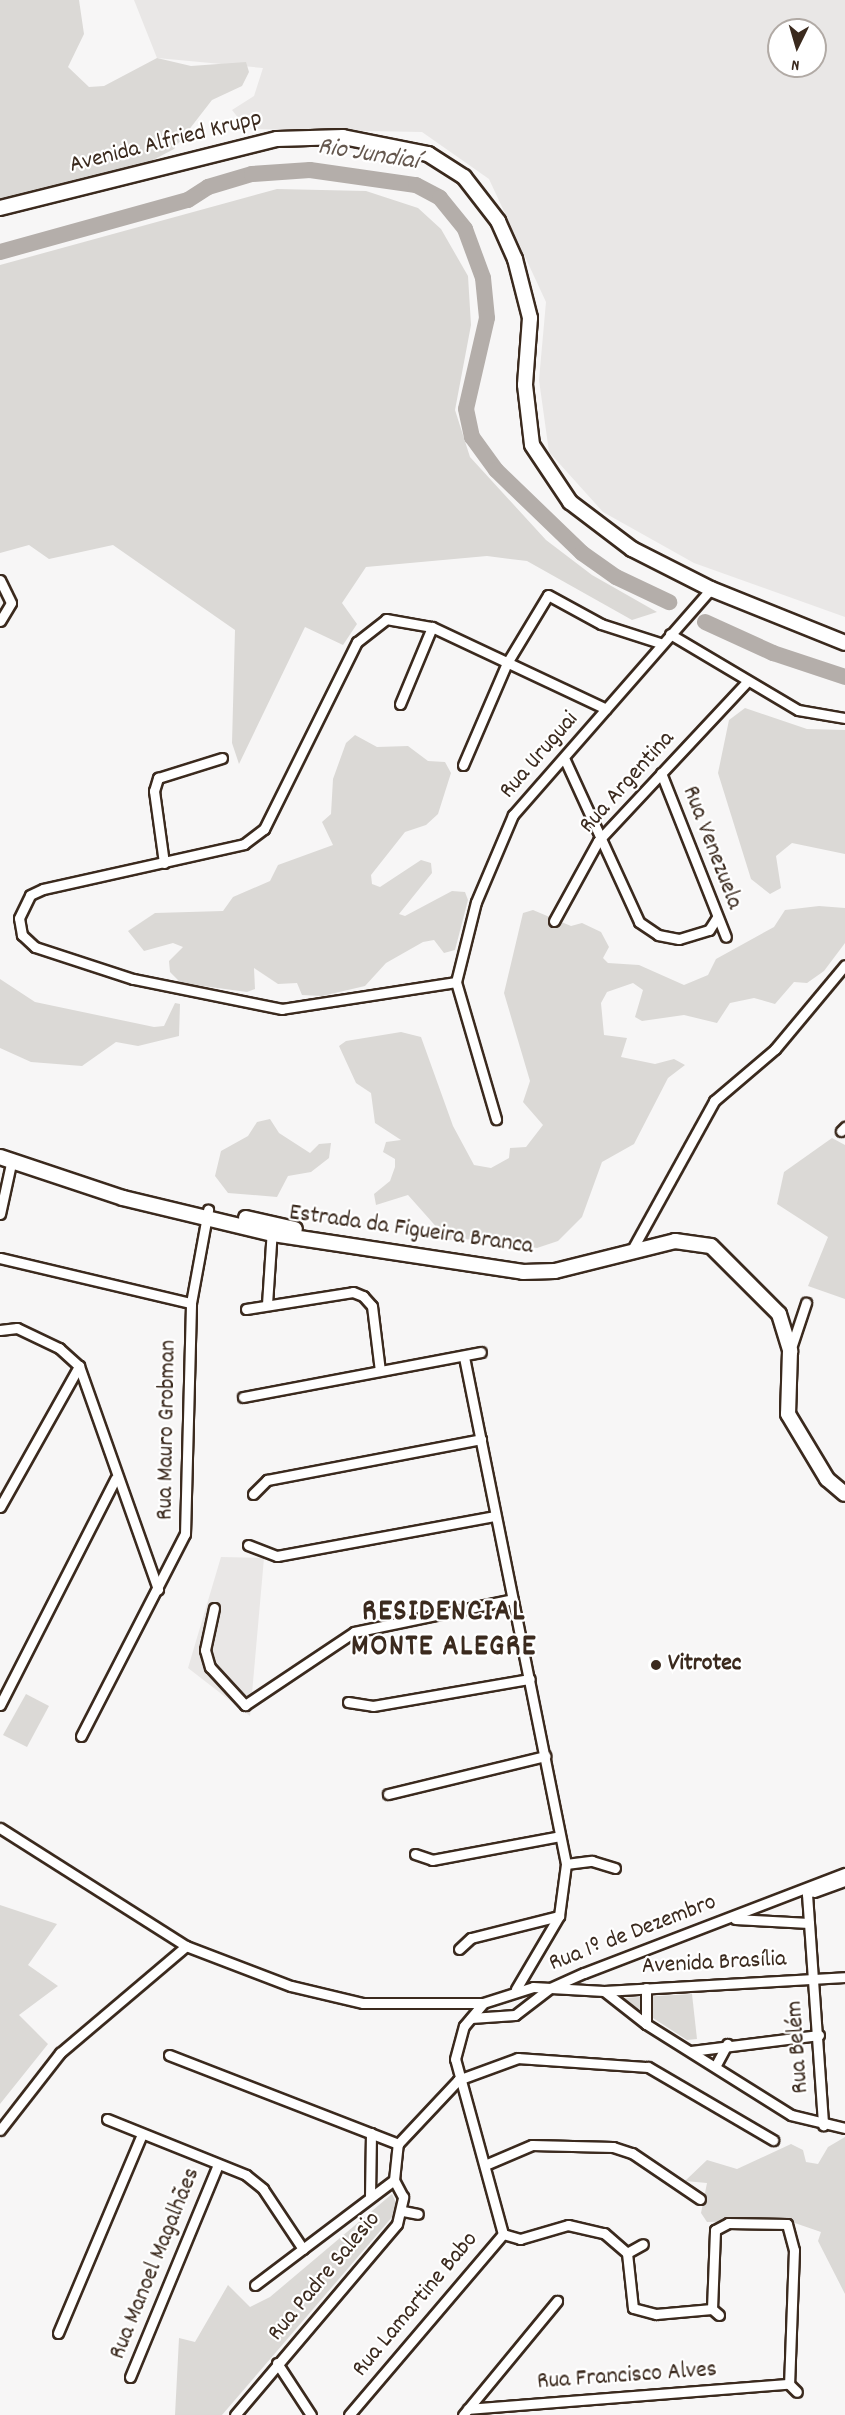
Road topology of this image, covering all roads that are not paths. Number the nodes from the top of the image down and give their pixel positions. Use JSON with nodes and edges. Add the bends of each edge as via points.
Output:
{"nodes":[{"id":1,"x":0,"y":208,"type":"edge"},
{"id":2,"x":0,"y":579,"type":"edge"},
{"id":3,"x":711,"y":589,"type":"junction"},
{"id":4,"x":0,"y":621,"type":"edge"},
{"id":5,"x":432,"y":627,"type":"junction"},
{"id":6,"x":670,"y":634,"type":"junction"},
{"id":7,"x":660,"y":643,"type":"junction"},
{"id":8,"x":845,"y":643,"type":"edge"},
{"id":9,"x":507,"y":663,"type":"junction"},
{"id":10,"x":746,"y":683,"type":"junction"},
{"id":11,"x":400,"y":704,"type":"dead end"},
{"id":12,"x":606,"y":709,"type":"junction"},
{"id":13,"x":845,"y":718,"type":"edge"},
{"id":14,"x":222,"y":758,"type":"dead end"},
{"id":15,"x":565,"y":760,"type":"junction"},
{"id":16,"x":463,"y":765,"type":"dead end"},
{"id":17,"x":661,"y":773,"type":"junction"},
{"id":18,"x":598,"y":841,"type":"junction"},
{"id":19,"x":164,"y":863,"type":"junction"},
{"id":20,"x":717,"y":917,"type":"junction"},
{"id":21,"x":554,"y":921,"type":"dead end"},
{"id":22,"x":726,"y":937,"type":"dead end"},
{"id":23,"x":845,"y":965,"type":"edge"},
{"id":24,"x":456,"y":982,"type":"junction"},
{"id":25,"x":496,"y":1119,"type":"dead end"},
{"id":26,"x":0,"y":1150,"type":"edge"},
{"id":27,"x":6,"y":1158,"type":"edge"},
{"id":28,"x":0,"y":1214,"type":"edge"},
{"id":29,"x":208,"y":1215,"type":"junction"},
{"id":30,"x":272,"y":1229,"type":"junction"},
{"id":31,"x":633,"y":1248,"type":"junction"},
{"id":32,"x":0,"y":1258,"type":"edge"},
{"id":33,"x":191,"y":1302,"type":"junction"},
{"id":34,"x":806,"y":1303,"type":"dead end"},
{"id":35,"x":267,"y":1304,"type":"junction"},
{"id":36,"x":246,"y":1309,"type":"dead end"},
{"id":37,"x":0,"y":1330,"type":"edge"},
{"id":38,"x":790,"y":1351,"type":"junction"},
{"id":39,"x":481,"y":1352,"type":"dead end"},
{"id":40,"x":464,"y":1357,"type":"junction"},
{"id":41,"x":79,"y":1366,"type":"junction"},
{"id":42,"x":380,"y":1371,"type":"junction"},
{"id":43,"x":243,"y":1397,"type":"dead end"},
{"id":44,"x":481,"y":1439,"type":"junction"},
{"id":45,"x":115,"y":1479,"type":"junction"},
{"id":46,"x":253,"y":1494,"type":"dead end"},
{"id":47,"x":845,"y":1494,"type":"edge"},
{"id":48,"x":122,"y":1498,"type":"junction"},
{"id":49,"x":101,"y":1505,"type":"junction"},
{"id":50,"x":0,"y":1508,"type":"edge"},
{"id":51,"x":495,"y":1516,"type":"junction"},
{"id":52,"x":248,"y":1545,"type":"dead end"},
{"id":53,"x":158,"y":1589,"type":"junction"},
{"id":54,"x":513,"y":1599,"type":"junction"},
{"id":55,"x":214,"y":1608,"type":"dead end"},
{"id":56,"x":530,"y":1679,"type":"junction"},
{"id":57,"x":348,"y":1702,"type":"dead end"},
{"id":58,"x":0,"y":1705,"type":"edge"},
{"id":59,"x":81,"y":1736,"type":"dead end"},
{"id":60,"x":545,"y":1756,"type":"junction"},
{"id":61,"x":388,"y":1794,"type":"dead end"},
{"id":62,"x":0,"y":1828,"type":"edge"},
{"id":63,"x":560,"y":1836,"type":"junction"},
{"id":64,"x":415,"y":1854,"type":"dead end"},
{"id":65,"x":566,"y":1864,"type":"junction"},
{"id":66,"x":615,"y":1868,"type":"dead end"},
{"id":67,"x":845,"y":1873,"type":"edge"},
{"id":68,"x":829,"y":1878,"type":"junction"},
{"id":69,"x":843,"y":1882,"type":"edge"},
{"id":70,"x":807,"y":1894,"type":"junction"},
{"id":71,"x":774,"y":1901,"type":"junction"},
{"id":72,"x":559,"y":1916,"type":"junction"},
{"id":73,"x":730,"y":1919,"type":"junction"},
{"id":74,"x":809,"y":1923,"type":"junction"},
{"id":75,"x":186,"y":1946,"type":"junction"},
{"id":76,"x":459,"y":1949,"type":"dead end"},
{"id":77,"x":845,"y":1977,"type":"edge"},
{"id":78,"x":813,"y":1978,"type":"junction"},
{"id":79,"x":550,"y":1988,"type":"junction"},
{"id":80,"x":646,"y":1988,"type":"junction"},
{"id":81,"x":516,"y":1989,"type":"junction"},
{"id":82,"x":604,"y":1990,"type":"junction"},
{"id":83,"x":483,"y":2003,"type":"junction"},
{"id":84,"x":471,"y":2018,"type":"junction"},
{"id":85,"x":646,"y":2024,"type":"junction"},
{"id":86,"x":819,"y":2035,"type":"junction"},
{"id":87,"x":727,"y":2044,"type":"junction"},
{"id":88,"x":691,"y":2051,"type":"junction"},
{"id":89,"x":168,"y":2055,"type":"dead end"},
{"id":90,"x":716,"y":2064,"type":"junction"},
{"id":91,"x":458,"y":2080,"type":"junction"},
{"id":92,"x":107,"y":2119,"type":"dead end"},
{"id":93,"x":824,"y":2125,"type":"junction"},
{"id":94,"x":845,"y":2128,"type":"edge"},
{"id":95,"x":0,"y":2130,"type":"edge"},
{"id":96,"x":371,"y":2133,"type":"junction"},
{"id":97,"x":142,"y":2134,"type":"junction"},
{"id":98,"x":773,"y":2140,"type":"dead end"},
{"id":99,"x":398,"y":2144,"type":"junction"},
{"id":100,"x":218,"y":2165,"type":"junction"},
{"id":101,"x":485,"y":2165,"type":"junction"},
{"id":102,"x":394,"y":2180,"type":"junction"},
{"id":103,"x":370,"y":2197,"type":"junction"},
{"id":104,"x":700,"y":2199,"type":"dead end"},
{"id":105,"x":403,"y":2211,"type":"junction"},
{"id":106,"x":418,"y":2214,"type":"dead end"},
{"id":107,"x":503,"y":2234,"type":"junction"},
{"id":108,"x":643,"y":2244,"type":"dead end"},
{"id":109,"x":303,"y":2249,"type":"junction"},
{"id":110,"x":627,"y":2253,"type":"junction"},
{"id":111,"x":255,"y":2285,"type":"dead end"},
{"id":112,"x":557,"y":2301,"type":"dead end"},
{"id":113,"x":58,"y":2333,"type":"dead end"},
{"id":114,"x":278,"y":2362,"type":"junction"},
{"id":115,"x":130,"y":2378,"type":"dead end"},
{"id":116,"x":789,"y":2384,"type":"junction"},
{"id":117,"x":797,"y":2392,"type":"dead end"},
{"id":118,"x":465,"y":2412,"type":"edge"},
{"id":119,"x":235,"y":2415,"type":"edge"},
{"id":120,"x":311,"y":2415,"type":"edge"},
{"id":121,"x":349,"y":2415,"type":"edge"}],
"edges":[{"from":1,"to":3,"type":"main road","name":"Avenida Alfried Krupp","via":[[277,139],[343,137],[428,154],[464,177],[498,221],[515,259],[530,318],[525,385],[531,445],[546,474],[597,528]]},
{"from":2,"to":4,"type":"street","via":[[11,603]]},
{"from":3,"to":6,"type":"street","name":"Rua Uruguai"},
{"from":3,"to":8,"type":"main road","name":"Avenida Alfried Krupp"},
{"from":5,"to":9,"type":"street"},
{"from":5,"to":11,"type":"street"},
{"from":5,"to":19,"type":"street","via":[[386,619],[357,642],[264,829],[244,844]]},
{"from":6,"to":7,"type":"street","name":"Rua Uruguai"},
{"from":6,"to":10,"type":"street"},
{"from":7,"to":9,"type":"street","via":[[601,624],[548,595]]},
{"from":7,"to":12,"type":"street","name":"Rua Uruguai"},
{"from":9,"to":12,"type":"street"},
{"from":9,"to":16,"type":"street"},
{"from":10,"to":13,"type":"street","via":[[798,710]]},
{"from":10,"to":17,"type":"street","name":"Rua Argentina"},
{"from":12,"to":15,"type":"street","name":"Rua Uruguai"},
{"from":14,"to":19,"type":"street","via":[[158,778],[154,791]]},
{"from":15,"to":18,"type":"street"},
{"from":15,"to":24,"type":"street","name":"Rua Uruguai","via":[[513,815],[476,902]]},
{"from":17,"to":18,"type":"street","name":"Rua Argentina"},
{"from":17,"to":20,"type":"street","name":"Rua Venezuela"},
{"from":18,"to":20,"type":"street","via":[[632,915],[658,935],[679,939],[702,934]]},
{"from":18,"to":21,"type":"street","name":"Rua Argentina"},
{"from":19,"to":24,"type":"street","via":[[30,895],[22,911],[22,935],[35,947],[133,979],[282,1009]]},
{"from":20,"to":22,"type":"street","name":"Rua Venezuela"},
{"from":23,"to":31,"type":"street","via":[[775,1049],[714,1101]]},
{"from":24,"to":25,"type":"street"},
{"from":26,"to":29,"type":"main road"},
{"from":27,"to":28,"type":"street","name":"Estrada da Figueira Branca"},
{"from":27,"to":29,"type":"main road","name":"Estrada da Figueira Branca","via":[[123,1198]]},
{"from":29,"to":30,"type":"main road","name":"Estrada da Figueira Branca"},
{"from":29,"to":33,"type":"street","name":"Rua Mauro Grobman"},
{"from":30,"to":31,"type":"main road","name":"Estrada da Figueira Branca","via":[[363,1248],[523,1272],[555,1271]]},
{"from":30,"to":35,"type":"street"},
{"from":31,"to":38,"type":"main road","name":"Estrada da Figueira Branca","via":[[695,1240],[711,1246],[779,1314]]},
{"from":32,"to":33,"type":"street"},
{"from":33,"to":53,"type":"street","name":"Rua Mauro Grobman","via":[[184,1534]]},
{"from":34,"to":38,"type":"street"},
{"from":35,"to":36,"type":"street"},
{"from":35,"to":42,"type":"street","via":[[353,1292],[363,1296],[372,1306]]},
{"from":37,"to":41,"type":"street","via":[[17,1328],[58,1348]]},
{"from":38,"to":47,"type":"main road","name":"Estrada da Figueira Branca","via":[[788,1414],[827,1479]]},
{"from":39,"to":40,"type":"street"},
{"from":40,"to":42,"type":"street"},
{"from":40,"to":44,"type":"street"},
{"from":41,"to":45,"type":"street"},
{"from":41,"to":50,"type":"street"},
{"from":42,"to":43,"type":"street"},
{"from":44,"to":46,"type":"street","via":[[267,1480]]},
{"from":44,"to":51,"type":"street"},
{"from":45,"to":48,"type":"street"},
{"from":45,"to":49,"type":"street"},
{"from":48,"to":49,"type":"street"},
{"from":48,"to":53,"type":"street"},
{"from":49,"to":58,"type":"street"},
{"from":51,"to":52,"type":"street","via":[[278,1556]]},
{"from":51,"to":54,"type":"street"},
{"from":53,"to":59,"type":"street","name":"Rua Mauro Grobman"},
{"from":54,"to":55,"type":"street","via":[[354,1632],[245,1705],[210,1666],[206,1650]]},
{"from":54,"to":56,"type":"street"},
{"from":56,"to":57,"type":"street","via":[[373,1706]]},
{"from":56,"to":60,"type":"street"},
{"from":60,"to":61,"type":"street"},
{"from":60,"to":63,"type":"street"},
{"from":62,"to":75,"type":"street"},
{"from":63,"to":64,"type":"street","via":[[432,1860]]},
{"from":63,"to":65,"type":"street"},
{"from":65,"to":66,"type":"street","via":[[592,1861]]},
{"from":65,"to":72,"type":"street"},
{"from":67,"to":68,"type":"street","name":"Rua 1º de Dezembro"},
{"from":68,"to":70,"type":"street"},
{"from":68,"to":71,"type":"street","name":"Rua 1º de Dezembro"},
{"from":69,"to":70,"type":"street","name":"Rua 1º de Dezembro"},
{"from":70,"to":71,"type":"street","name":"Rua 1º de Dezembro"},
{"from":70,"to":74,"type":"street","name":"Rua Belém"},
{"from":71,"to":73,"type":"street","name":"Rua 1º de Dezembro"},
{"from":72,"to":76,"type":"street","via":[[471,1938]]},
{"from":72,"to":81,"type":"street"},
{"from":73,"to":74,"type":"street"},
{"from":73,"to":79,"type":"street","name":"Rua 1º de Dezembro"},
{"from":74,"to":78,"type":"street","name":"Rua Belém"},
{"from":75,"to":83,"type":"street","via":[[338,2001]]},
{"from":75,"to":95,"type":"street","via":[[60,2053]]},
{"from":77,"to":78,"type":"street","name":"Avenida Brasília"},
{"from":78,"to":80,"type":"street","name":"Avenida Brasília"},
{"from":78,"to":86,"type":"street","name":"Rua Belém"},
{"from":79,"to":81,"type":"street","name":"Rua 1º de Dezembro"},
{"from":79,"to":82,"type":"street","name":"Avenida Brasília"},
{"from":79,"to":84,"type":"street","via":[[515,2015]]},
{"from":80,"to":82,"type":"street","name":"Avenida Brasília"},
{"from":80,"to":85,"type":"street"},
{"from":81,"to":83,"type":"street","name":"Rua 1º de Dezembro"},
{"from":82,"to":85,"type":"street"},
{"from":83,"to":84,"type":"street","name":"Rua 1º de Dezembro"},
{"from":84,"to":91,"type":"street","name":"Rua 1º de Dezembro","via":[[456,2046]]},
{"from":85,"to":88,"type":"street"},
{"from":86,"to":87,"type":"street"},
{"from":86,"to":93,"type":"street","name":"Rua Belém"},
{"from":87,"to":88,"type":"street"},
{"from":87,"to":90,"type":"street"},
{"from":88,"to":90,"type":"street"},
{"from":89,"to":96,"type":"street"},
{"from":90,"to":93,"type":"street","via":[[791,2115]]},
{"from":91,"to":98,"type":"street","via":[[518,2058],[648,2067]]},
{"from":91,"to":99,"type":"street"},
{"from":91,"to":101,"type":"street","name":"Rua Lamartine Babo"},
{"from":92,"to":97,"type":"street"},
{"from":93,"to":94,"type":"street"},
{"from":96,"to":99,"type":"street"},
{"from":96,"to":103,"type":"street","name":"Rua Padre Salesio"},
{"from":97,"to":100,"type":"street"},
{"from":97,"to":113,"type":"street"},
{"from":99,"to":102,"type":"street","name":"Rua Padre Salesio"},
{"from":100,"to":109,"type":"street","via":[[263,2189]]},
{"from":100,"to":115,"type":"street","name":"Rua Manoel Magalhães"},
{"from":101,"to":104,"type":"street","via":[[532,2145],[613,2147],[632,2152]]},
{"from":101,"to":107,"type":"street","name":"Rua Lamartine Babo"},
{"from":102,"to":103,"type":"street"},
{"from":102,"to":105,"type":"street","name":"Rua Padre Salesio"},
{"from":103,"to":109,"type":"street"},
{"from":105,"to":106,"type":"street"},
{"from":105,"to":114,"type":"street","name":"Rua Padre Salesio"},
{"from":107,"to":110,"type":"street","via":[[520,2239],[552,2227],[586,2227],[604,2233]]},
{"from":107,"to":121,"type":"street","name":"Rua Lamartine Babo"},
{"from":108,"to":110,"type":"street"},
{"from":109,"to":111,"type":"street"},
{"from":110,"to":116,"type":"street","via":[[633,2308],[656,2314],[716,2312],[716,2230],[728,2223],[787,2224],[794,2250]]},
{"from":112,"to":118,"type":"street"},
{"from":114,"to":119,"type":"street","name":"Rua Padre Salesio"},
{"from":114,"to":120,"type":"street"},
{"from":116,"to":117,"type":"street"},
{"from":116,"to":118,"type":"street","name":"Rua Francisco Alves"}]}
